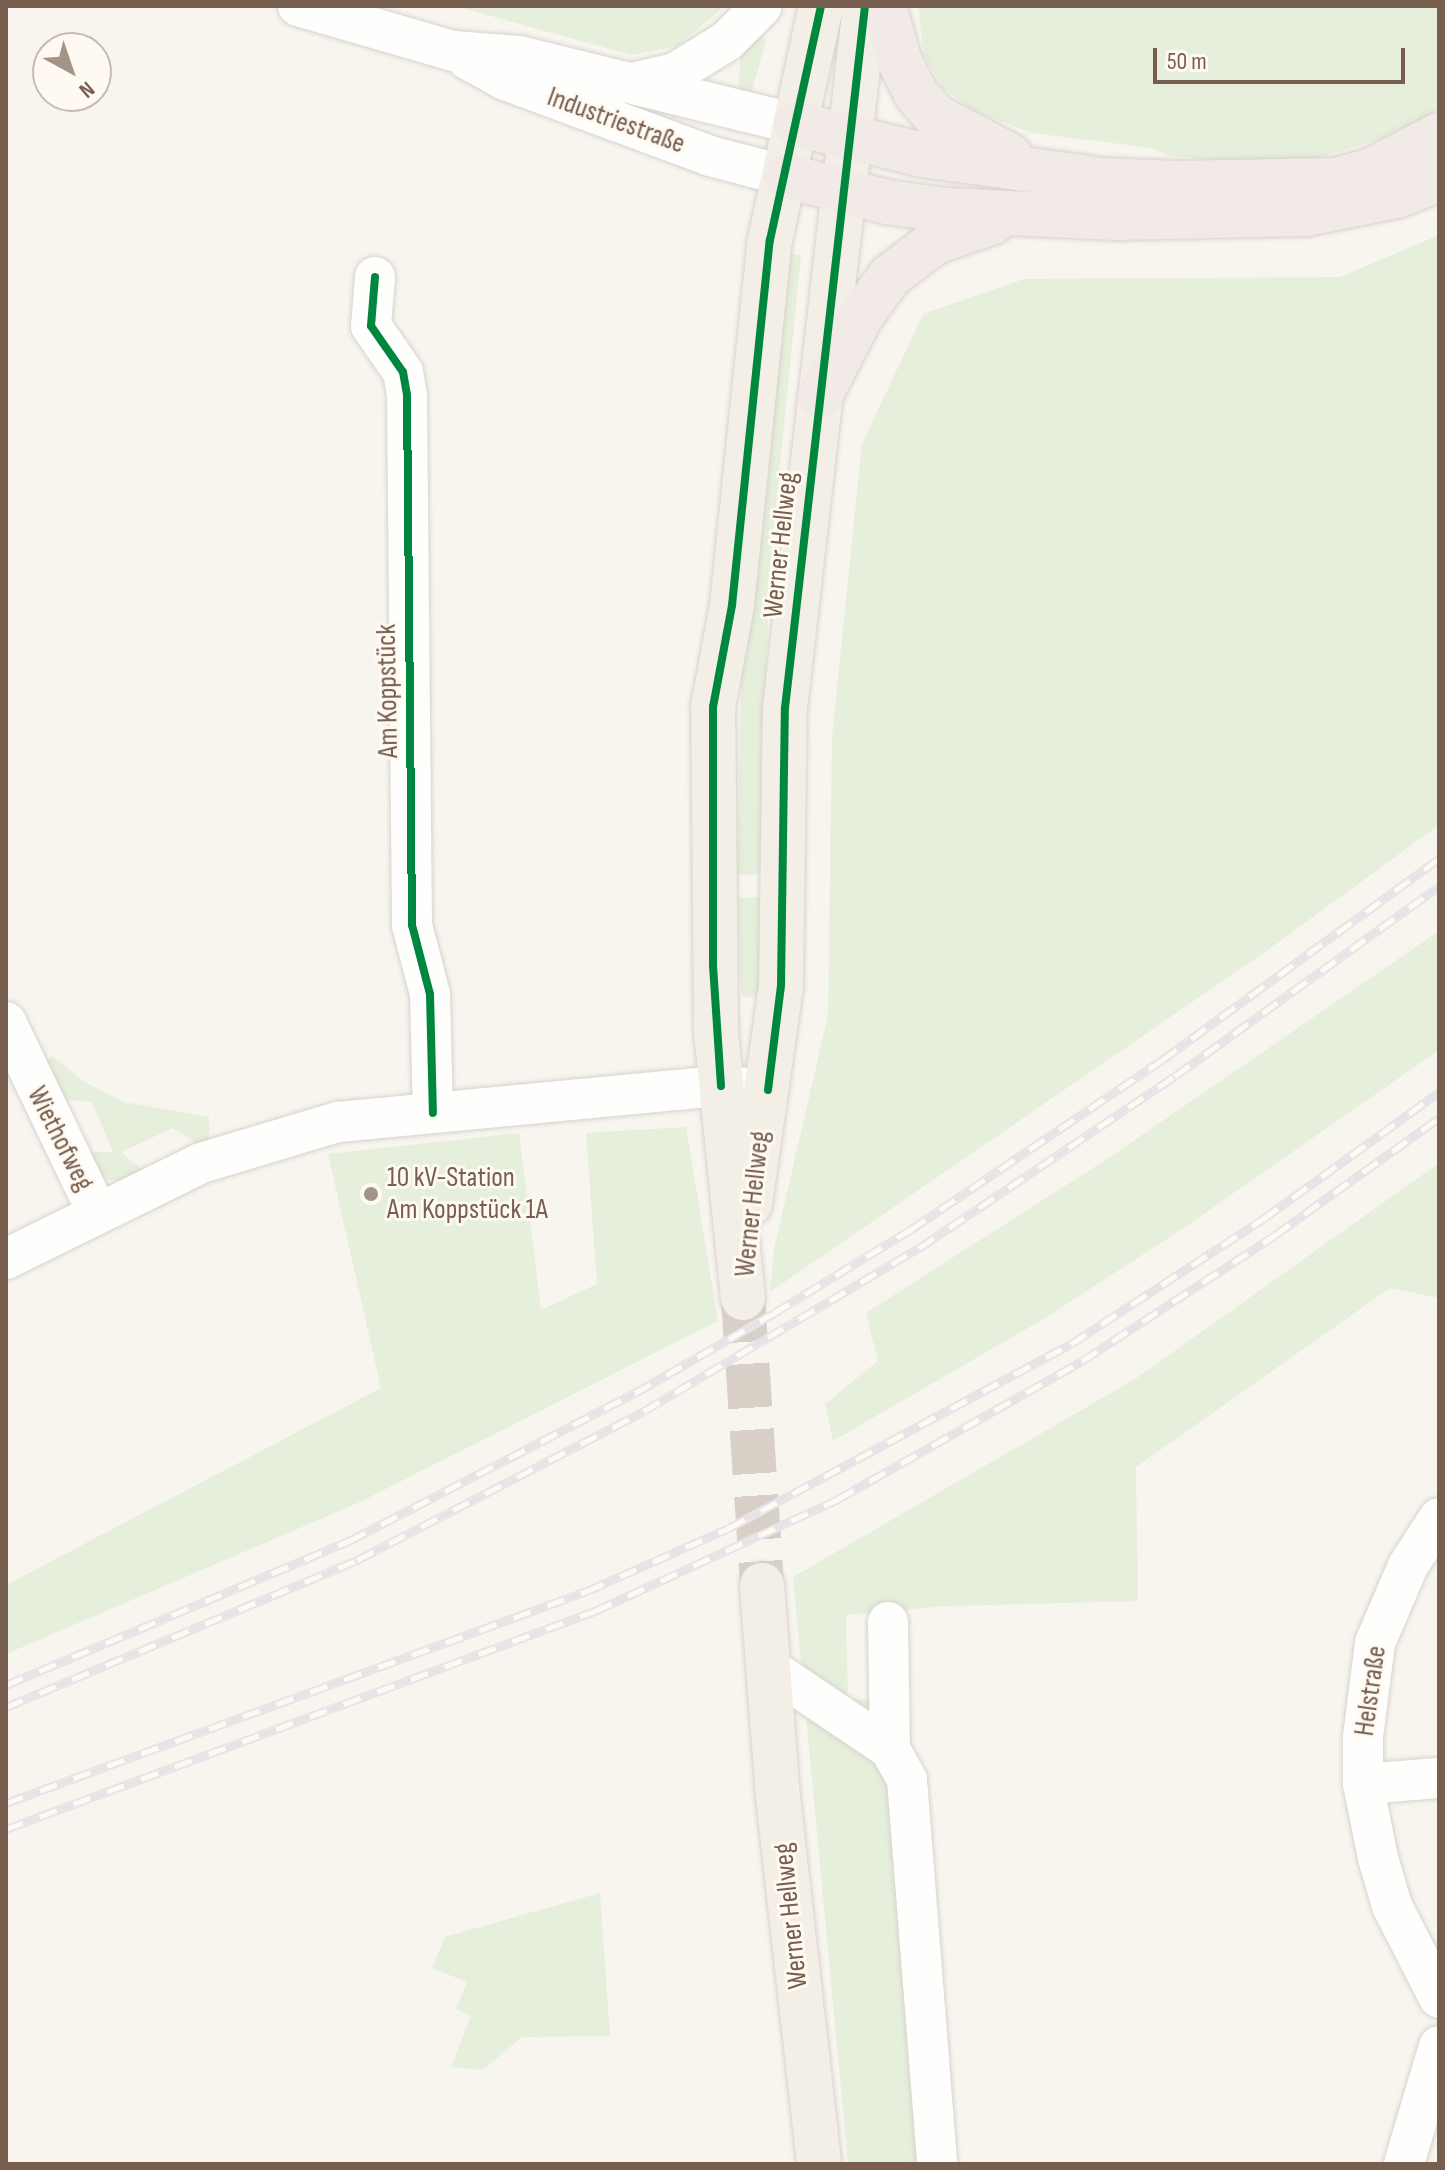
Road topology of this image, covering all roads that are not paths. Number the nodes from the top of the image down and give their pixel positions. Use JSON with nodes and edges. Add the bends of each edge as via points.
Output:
{"nodes":[{"id":1,"x":298,"y":6,"type":"edge"},
{"id":2,"x":762,"y":6,"type":"edge"},
{"id":3,"x":821,"y":6,"type":"edge"},
{"id":4,"x":865,"y":6,"type":"edge"},
{"id":5,"x":884,"y":6,"type":"edge"},
{"id":6,"x":453,"y":51,"type":"junction"},
{"id":7,"x":632,"y":83,"type":"junction"},
{"id":8,"x":796,"y":124,"type":"junction"},
{"id":9,"x":1439,"y":135,"type":"edge"},
{"id":10,"x":850,"y":137,"type":"junction"},
{"id":11,"x":1044,"y":171,"type":"junction"},
{"id":12,"x":786,"y":176,"type":"junction"},
{"id":13,"x":1439,"y":179,"type":"edge"},
{"id":14,"x":845,"y":191,"type":"junction"},
{"id":15,"x":1019,"y":215,"type":"junction"},
{"id":16,"x":375,"y":277,"type":"dead end"},
{"id":17,"x":820,"y":396,"type":"junction"},
{"id":18,"x":6,"y":1022,"type":"edge"},
{"id":19,"x":721,"y":1086,"type":"junction"},
{"id":20,"x":768,"y":1090,"type":"junction"},
{"id":21,"x":433,"y":1113,"type":"junction"},
{"id":22,"x":97,"y":1212,"type":"junction"},
{"id":23,"x":6,"y":1259,"type":"edge"},
{"id":24,"x":1439,"y":1518,"type":"edge"},
{"id":25,"x":762,"y":1585,"type":"tunnel mouth"},
{"id":26,"x":888,"y":1622,"type":"dead end"},
{"id":27,"x":768,"y":1667,"type":"junction"},
{"id":28,"x":890,"y":1749,"type":"junction"},
{"id":29,"x":1439,"y":1778,"type":"edge"},
{"id":30,"x":1363,"y":1784,"type":"junction"},
{"id":31,"x":1439,"y":1998,"type":"edge"},
{"id":32,"x":1439,"y":2046,"type":"edge"},
{"id":33,"x":819,"y":2164,"type":"edge"},
{"id":34,"x":937,"y":2164,"type":"edge"},
{"id":35,"x":1404,"y":2164,"type":"edge"}],
"edges":[{"from":1,"to":6,"type":"street","name":"Industriestraße"},
{"from":2,"to":7,"type":"street","name":"Industriestraße","via":[[727,41],[675,73]]},
{"from":3,"to":8,"type":"main road","name":"Werner Hellweg"},
{"from":4,"to":10,"type":"main road","name":"Werner Hellweg"},
{"from":5,"to":11,"type":"highway","via":[[900,62],[935,116]]},
{"from":6,"to":7,"type":"street","name":"Industriestraße","via":[[519,56]]},
{"from":6,"to":12,"type":"street","name":"Industriestraße","via":[[505,80],[710,156]]},
{"from":7,"to":8,"type":"street","name":"Industriestraße"},
{"from":8,"to":10,"type":"highway"},
{"from":8,"to":12,"type":"main road","name":"Werner Hellweg"},
{"from":9,"to":11,"type":"highway","via":[[1372,170],[1305,183],[1161,183]]},
{"from":10,"to":11,"type":"highway","via":[[923,155]]},
{"from":10,"to":14,"type":"main road","name":"Werner Hellweg"},
{"from":12,"to":14,"type":"highway"},
{"from":12,"to":19,"type":"main road","name":"Werner Hellweg","via":[[770,240],[732,605],[713,707],[713,964]]},
{"from":13,"to":15,"type":"highway","via":[[1397,196],[1306,214]]},
{"from":14,"to":15,"type":"highway","via":[[945,210]]},
{"from":14,"to":17,"type":"main road","name":"Werner Hellweg"},
{"from":15,"to":17,"type":"highway","via":[[935,242],[890,276],[861,316]]},
{"from":16,"to":21,"type":"street","name":"Am Koppstück","via":[[371,326],[403,372],[407,395],[412,925],[430,994]]},
{"from":17,"to":20,"type":"main road","name":"Werner Hellweg","via":[[785,708],[781,985]]},
{"from":18,"to":22,"type":"street","name":"Wiethofweg"},
{"from":19,"to":20,"type":"street","name":"Werner Hellweg"},
{"from":19,"to":20,"type":"main road","name":"Werner Hellweg","via":[[743,1298],[754,1157]]},
{"from":19,"to":21,"type":"street"},
{"from":21,"to":22,"type":"street","via":[[338,1122],[285,1134],[201,1163]]},
{"from":22,"to":23,"type":"street"},
{"from":24,"to":30,"type":"street","name":"Helstraße","via":[[1408,1566],[1375,1643]]},
{"from":25,"to":27,"type":"main road","name":"Werner Hellweg"},
{"from":26,"to":28,"type":"street"},
{"from":27,"to":28,"type":"street"},
{"from":27,"to":33,"type":"main road","name":"Werner Hellweg"},
{"from":28,"to":34,"type":"street","via":[[907,1780]]},
{"from":29,"to":30,"type":"street"},
{"from":30,"to":31,"type":"street","name":"Helstraße","via":[[1392,1906]]},
{"from":32,"to":35,"type":"street"}]}
